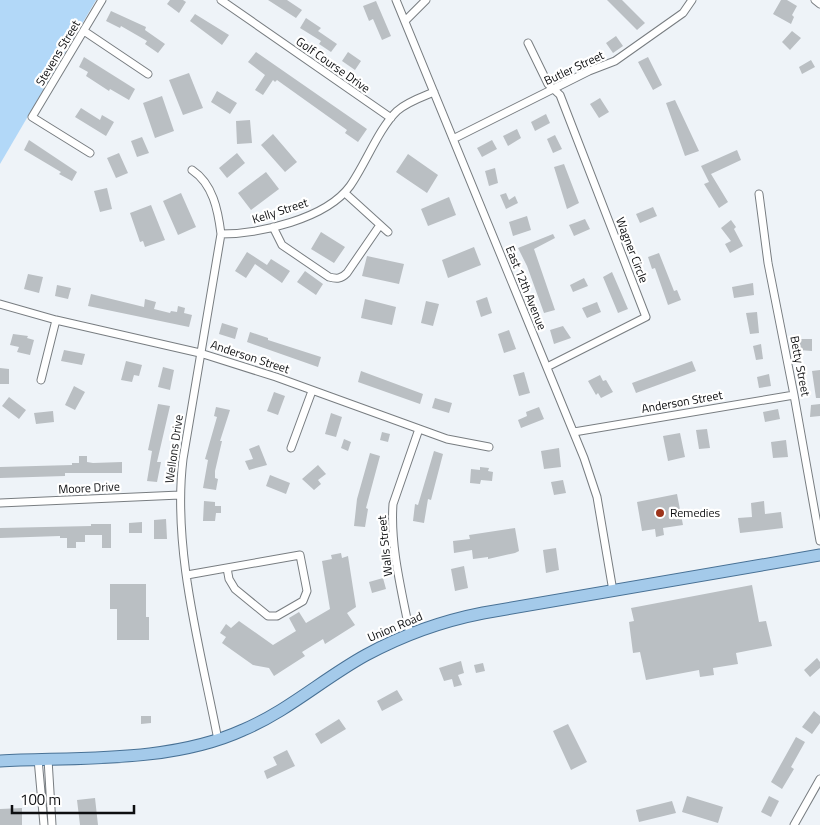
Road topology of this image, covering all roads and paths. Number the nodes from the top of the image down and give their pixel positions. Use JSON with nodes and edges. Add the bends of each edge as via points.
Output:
{"nodes":[{"id":1,"x":102,"y":0,"type":"edge"},
{"id":2,"x":221,"y":0,"type":"edge"},
{"id":3,"x":396,"y":0,"type":"edge"},
{"id":4,"x":426,"y":0,"type":"edge"},
{"id":5,"x":692,"y":0,"type":"edge"},
{"id":6,"x":815,"y":0,"type":"edge"},
{"id":7,"x":820,"y":4,"type":"edge"},
{"id":8,"x":405,"y":21,"type":"junction"},
{"id":9,"x":84,"y":31,"type":"junction"},
{"id":10,"x":528,"y":43,"type":"dead end"},
{"id":11,"x":148,"y":74,"type":"dead end"},
{"id":12,"x":554,"y":90,"type":"junction"},
{"id":13,"x":434,"y":92,"type":"junction"},
{"id":14,"x":391,"y":118,"type":"junction"},
{"id":15,"x":453,"y":139,"type":"junction"},
{"id":16,"x":90,"y":153,"type":"dead end"},
{"id":17,"x":192,"y":170,"type":"dead end"},
{"id":18,"x":345,"y":192,"type":"junction"},
{"id":19,"x":759,"y":194,"type":"dead end"},
{"id":20,"x":380,"y":225,"type":"junction"},
{"id":21,"x":273,"y":227,"type":"junction"},
{"id":22,"x":388,"y":232,"type":"dead end"},
{"id":23,"x":220,"y":234,"type":"junction"},
{"id":24,"x":0,"y":304,"type":"edge"},
{"id":25,"x":56,"y":320,"type":"junction"},
{"id":26,"x":200,"y":353,"type":"junction"},
{"id":27,"x":547,"y":367,"type":"junction"},
{"id":28,"x":41,"y":380,"type":"dead end"},
{"id":29,"x":312,"y":391,"type":"junction"},
{"id":30,"x":794,"y":394,"type":"junction"},
{"id":31,"x":419,"y":429,"type":"junction"},
{"id":32,"x":574,"y":432,"type":"junction"},
{"id":33,"x":291,"y":448,"type":"dead end"},
{"id":34,"x":488,"y":448,"type":"dead end"},
{"id":35,"x":180,"y":495,"type":"junction"},
{"id":36,"x":0,"y":503,"type":"edge"},
{"id":37,"x":820,"y":541,"type":"edge"},
{"id":38,"x":820,"y":556,"type":"edge"},
{"id":39,"x":227,"y":568,"type":"junction"},
{"id":40,"x":187,"y":574,"type":"junction"},
{"id":41,"x":613,"y":591,"type":"junction"},
{"id":42,"x":410,"y":634,"type":"junction"},
{"id":43,"x":218,"y":740,"type":"junction"},
{"id":44,"x":43,"y":759,"type":"junction"},
{"id":45,"x":0,"y":761,"type":"edge"},
{"id":46,"x":820,"y":779,"type":"edge"},
{"id":47,"x":44,"y":825,"type":"edge"},
{"id":48,"x":52,"y":825,"type":"edge"},
{"id":49,"x":794,"y":825,"type":"edge"}],
"edges":[{"from":1,"to":9,"type":"street","name":"Stevens Street"},
{"from":2,"to":14,"type":"street","name":"Golf Course Drive"},
{"from":3,"to":8,"type":"street","name":"East 12th Avenue"},
{"from":4,"to":8,"type":"street"},
{"from":5,"to":12,"type":"street","name":"Butler Street","via":[[683,13],[626,55]]},
{"from":6,"to":7,"type":"street"},
{"from":8,"to":13,"type":"street","name":"East 12th Avenue"},
{"from":9,"to":11,"type":"street"},
{"from":9,"to":16,"type":"street","name":"Stevens Street","via":[[32,117]]},
{"from":10,"to":12,"type":"street"},
{"from":12,"to":15,"type":"street","name":"Butler Street"},
{"from":12,"to":27,"type":"street","name":"Wagner Circle","via":[[560,95],[646,317]]},
{"from":13,"to":14,"type":"street","via":[[403,106]]},
{"from":13,"to":15,"type":"street","name":"East 12th Avenue"},
{"from":14,"to":18,"type":"street","name":"Kelly Street"},
{"from":15,"to":27,"type":"street","name":"East 12th Avenue"},
{"from":17,"to":23,"type":"street","name":"Wellons Drive","via":[[200,176],[212,196]]},
{"from":18,"to":20,"type":"street"},
{"from":18,"to":21,"type":"street","name":"Kelly Street","via":[[325,207]]},
{"from":19,"to":30,"type":"street","name":"Betty Street","via":[[768,263]]},
{"from":20,"to":21,"type":"street","via":[[347,273],[336,279],[282,244]]},
{"from":20,"to":22,"type":"street"},
{"from":21,"to":23,"type":"street","name":"Kelly Street","via":[[244,234]]},
{"from":23,"to":26,"type":"street","name":"Wellons Drive"},
{"from":24,"to":25,"type":"street","name":"Anderson Street"},
{"from":25,"to":26,"type":"street","name":"Anderson Street"},
{"from":25,"to":28,"type":"street"},
{"from":26,"to":29,"type":"street","name":"Anderson Street"},
{"from":26,"to":35,"type":"street","name":"Wellons Drive"},
{"from":27,"to":32,"type":"street","name":"East 12th Avenue"},
{"from":29,"to":31,"type":"street","name":"Anderson Street"},
{"from":29,"to":33,"type":"street"},
{"from":30,"to":32,"type":"street","name":"Anderson Street"},
{"from":30,"to":37,"type":"street","name":"Betty Street"},
{"from":31,"to":34,"type":"street","name":"Anderson Street","via":[[464,444]]},
{"from":31,"to":42,"type":"street","name":"Walls Street","via":[[393,504],[392,517]]},
{"from":32,"to":41,"type":"street","name":"East 12th Avenue","via":[[597,497]]},
{"from":35,"to":36,"type":"street","name":"Moore Drive"},
{"from":35,"to":40,"type":"street","name":"Wellons Drive"},
{"from":38,"to":41,"type":"main road","name":"Union Road"},
{"from":39,"to":39,"type":"street","via":[[300,555],[306,591],[303,601],[277,616],[268,616],[235,589]]},
{"from":39,"to":40,"type":"street"},
{"from":40,"to":43,"type":"street","name":"Wellons Drive"},
{"from":41,"to":42,"type":"main road","name":"Union Road","via":[[468,616]]},
{"from":42,"to":43,"type":"main road","name":"Union Road","via":[[365,655],[261,722]]},
{"from":43,"to":44,"type":"main road","name":"Union Road","via":[[157,752]]},
{"from":44,"to":45,"type":"main road","name":"Union Road"},
{"from":44,"to":47,"type":"street"},
{"from":44,"to":48,"type":"street"},
{"from":46,"to":49,"type":"street"}]}
